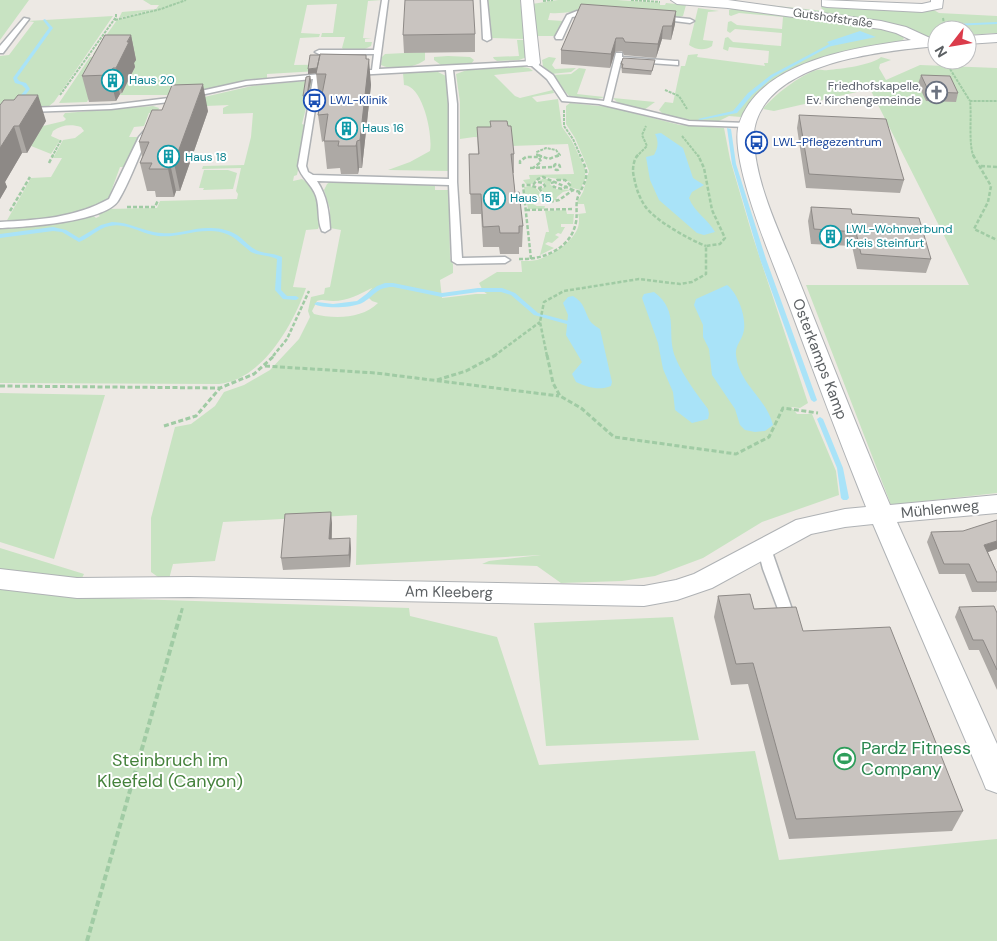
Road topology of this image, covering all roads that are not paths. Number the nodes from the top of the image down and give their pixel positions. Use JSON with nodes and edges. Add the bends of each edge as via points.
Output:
{"nodes":[{"id":1,"x":385,"y":0,"type":"edge"},
{"id":2,"x":484,"y":0,"type":"edge"},
{"id":3,"x":527,"y":0,"type":"edge"},
{"id":4,"x":677,"y":0,"type":"edge"},
{"id":5,"x":937,"y":0,"type":"edge"},
{"id":6,"x":695,"y":1,"type":"edge"},
{"id":7,"x":827,"y":1,"type":"edge"},
{"id":8,"x":603,"y":14,"type":"edge"},
{"id":9,"x":651,"y":18,"type":"edge"},
{"id":10,"x":26,"y":19,"type":"dead end"},
{"id":11,"x":690,"y":21,"type":"dead end"},
{"id":12,"x":559,"y":37,"type":"dead end"},
{"id":13,"x":997,"y":38,"type":"edge"},
{"id":14,"x":487,"y":39,"type":"dead end"},
{"id":15,"x":977,"y":39,"type":"edge"},
{"id":16,"x":927,"y":40,"type":"edge"},
{"id":17,"x":927,"y":43,"type":"edge"},
{"id":18,"x":0,"y":51,"type":"edge"},
{"id":19,"x":319,"y":52,"type":"edge"},
{"id":20,"x":377,"y":52,"type":"junction"},
{"id":21,"x":533,"y":63,"type":"junction"},
{"id":22,"x":675,"y":63,"type":"dead end"},
{"id":23,"x":449,"y":67,"type":"junction"},
{"id":24,"x":375,"y":72,"type":"junction"},
{"id":25,"x":346,"y":74,"type":"edge"},
{"id":26,"x":336,"y":75,"type":"edge"},
{"id":27,"x":317,"y":76,"type":"junction"},
{"id":28,"x":607,"y":104,"type":"junction"},
{"id":29,"x":0,"y":111,"type":"edge"},
{"id":30,"x":747,"y":124,"type":"junction"},
{"id":31,"x":154,"y":127,"type":"edge"},
{"id":32,"x":311,"y":178,"type":"junction"},
{"id":33,"x":453,"y":182,"type":"junction"},
{"id":34,"x":1,"y":225,"type":"edge"},
{"id":35,"x":325,"y":229,"type":"dead end"},
{"id":36,"x":505,"y":260,"type":"road end"},
{"id":37,"x":997,"y":504,"type":"edge"},
{"id":38,"x":882,"y":515,"type":"junction"},
{"id":39,"x":764,"y":546,"type":"junction"},
{"id":40,"x":0,"y":579,"type":"edge"},
{"id":41,"x":789,"y":621,"type":"edge"},
{"id":42,"x":997,"y":779,"type":"edge"}],
"edges":[{"from":1,"to":20,"type":"lane"},
{"from":2,"to":14,"type":"lane"},
{"from":3,"to":21,"type":"street"},
{"from":4,"to":6,"type":"street","name":"Gutshofstraße"},
{"from":5,"to":7,"type":"street","via":[[937,5],[928,8]]},
{"from":6,"to":16,"type":"street","name":"Gutshofstraße","via":[[881,25]]},
{"from":8,"to":12,"type":"lane","via":[[571,14],[566,18]]},
{"from":9,"to":11,"type":"lane"},
{"from":10,"to":18,"type":"lane"},
{"from":13,"to":15,"type":"street"},
{"from":17,"to":30,"type":"street","name":"Osterkamps Kamp","via":[[878,48],[807,67],[770,90]]},
{"from":19,"to":20,"type":"lane"},
{"from":20,"to":24,"type":"lane"},
{"from":21,"to":23,"type":"lane"},
{"from":21,"to":28,"type":"lane","via":[[550,77],[565,100]]},
{"from":22,"to":28,"type":"lane","via":[[619,57]]},
{"from":23,"to":24,"type":"lane"},
{"from":23,"to":33,"type":"lane","via":[[453,104]]},
{"from":24,"to":25,"type":"lane"},
{"from":26,"to":27,"type":"lane"},
{"from":27,"to":29,"type":"lane","via":[[246,84],[169,104],[11,115]]},
{"from":27,"to":32,"type":"lane","via":[[302,166],[304,173]]},
{"from":28,"to":30,"type":"lane","via":[[689,124]]},
{"from":30,"to":38,"type":"street","name":"Osterkamps Kamp","via":[[748,161],[770,230]]},
{"from":31,"to":34,"type":"lane","via":[[143,137],[113,201],[104,207],[52,222]]},
{"from":32,"to":33,"type":"lane"},
{"from":32,"to":35,"type":"lane","via":[[324,206]]},
{"from":33,"to":36,"type":"lane","via":[[457,260]]},
{"from":37,"to":38,"type":"street","name":"Mühlenweg"},
{"from":38,"to":39,"type":"street","name":"Am Kleeberg","via":[[805,526]]},
{"from":38,"to":42,"type":"street","name":"Osterkamps Kamp"},
{"from":39,"to":40,"type":"street","name":"Am Kleeberg","via":[[703,581],[644,596],[189,586],[77,588]]},
{"from":39,"to":41,"type":"lane"}]}
